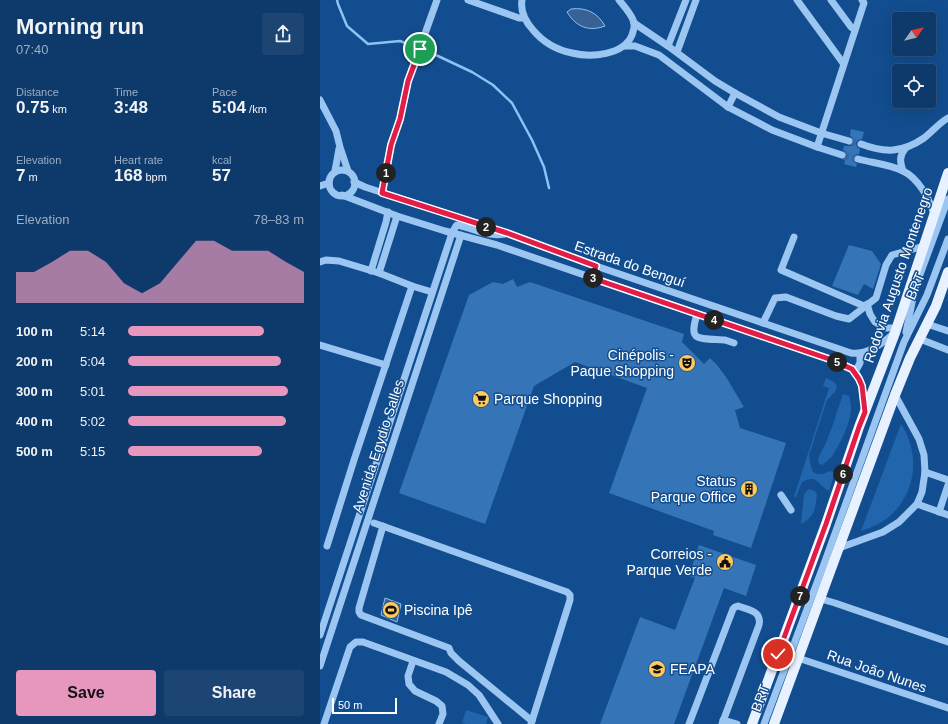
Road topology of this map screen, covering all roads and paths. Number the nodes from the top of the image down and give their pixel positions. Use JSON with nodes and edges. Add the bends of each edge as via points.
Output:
{"nodes":[{"id":1,"x":437,"y":0,"type":"edge"},
{"id":2,"x":468,"y":0,"type":"edge"},
{"id":3,"x":522,"y":0,"type":"edge"},
{"id":4,"x":619,"y":0,"type":"edge"},
{"id":5,"x":686,"y":0,"type":"edge"},
{"id":6,"x":696,"y":0,"type":"edge"},
{"id":7,"x":797,"y":0,"type":"edge"},
{"id":8,"x":831,"y":0,"type":"edge"},
{"id":9,"x":863,"y":1,"type":"edge"},
{"id":10,"x":683,"y":8,"type":"junction"},
{"id":11,"x":692,"y":11,"type":"junction"},
{"id":12,"x":524,"y":18,"type":"junction"},
{"id":13,"x":634,"y":23,"type":"junction"},
{"id":14,"x":855,"y":29,"type":"junction"},
{"id":15,"x":624,"y":46,"type":"junction"},
{"id":16,"x":668,"y":46,"type":"junction"},
{"id":17,"x":677,"y":52,"type":"junction"},
{"id":18,"x":843,"y":63,"type":"junction"},
{"id":19,"x":715,"y":81,"type":"junction"},
{"id":20,"x":709,"y":93,"type":"junction"},
{"id":21,"x":735,"y":94,"type":"junction"},
{"id":22,"x":320,"y":101,"type":"edge"},
{"id":23,"x":728,"y":107,"type":"junction"},
{"id":24,"x":948,"y":118,"type":"edge"},
{"id":25,"x":821,"y":132,"type":"junction"},
{"id":26,"x":849,"y":141,"type":"tunnel mouth"},
{"id":27,"x":861,"y":144,"type":"tunnel mouth"},
{"id":28,"x":340,"y":147,"type":"junction"},
{"id":29,"x":817,"y":147,"type":"junction"},
{"id":30,"x":874,"y":148,"type":"junction"},
{"id":31,"x":904,"y":149,"type":"junction"},
{"id":32,"x":842,"y":154,"type":"tunnel mouth"},
{"id":33,"x":858,"y":159,"type":"tunnel mouth"},
{"id":34,"x":869,"y":162,"type":"junction"},
{"id":35,"x":335,"y":171,"type":"junction"},
{"id":36,"x":348,"y":171,"type":"junction"},
{"id":37,"x":903,"y":171,"type":"junction"},
{"id":38,"x":948,"y":173,"type":"edge"},
{"id":39,"x":354,"y":182,"type":"junction"},
{"id":40,"x":329,"y":183,"type":"junction"},
{"id":41,"x":320,"y":186,"type":"edge"},
{"id":42,"x":382,"y":193,"type":"junction"},
{"id":43,"x":342,"y":195,"type":"junction"},
{"id":44,"x":948,"y":199,"type":"edge"},
{"id":45,"x":388,"y":212,"type":"junction"},
{"id":46,"x":934,"y":215,"type":"junction"},
{"id":47,"x":397,"y":216,"type":"junction"},
{"id":48,"x":452,"y":233,"type":"junction"},
{"id":49,"x":507,"y":233,"type":"junction"},
{"id":50,"x":462,"y":235,"type":"junction"},
{"id":51,"x":794,"y":238,"type":"dead end"},
{"id":52,"x":948,"y":239,"type":"edge"},
{"id":53,"x":924,"y":246,"type":"junction"},
{"id":54,"x":320,"y":262,"type":"edge"},
{"id":55,"x":596,"y":266,"type":"junction"},
{"id":56,"x":371,"y":271,"type":"junction"},
{"id":57,"x":948,"y":272,"type":"edge"},
{"id":58,"x":379,"y":273,"type":"junction"},
{"id":59,"x":592,"y":278,"type":"junction"},
{"id":60,"x":412,"y":286,"type":"junction"},
{"id":61,"x":432,"y":292,"type":"junction"},
{"id":62,"x":866,"y":305,"type":"junction"},
{"id":63,"x":697,"y":314,"type":"junction"},
{"id":64,"x":763,"y":323,"type":"junction"},
{"id":65,"x":927,"y":324,"type":"junction"},
{"id":66,"x":895,"y":330,"type":"junction"},
{"id":67,"x":948,"y":331,"type":"edge"},
{"id":68,"x":920,"y":339,"type":"junction"},
{"id":69,"x":904,"y":342,"type":"junction"},
{"id":70,"x":734,"y":343,"type":"dead end"},
{"id":71,"x":320,"y":345,"type":"edge"},
{"id":72,"x":948,"y":350,"type":"edge"},
{"id":73,"x":860,"y":353,"type":"junction"},
{"id":74,"x":386,"y":365,"type":"junction"},
{"id":75,"x":855,"y":372,"type":"junction"},
{"id":76,"x":895,"y":395,"type":"junction"},
{"id":77,"x":865,"y":412,"type":"junction"},
{"id":78,"x":925,"y":472,"type":"junction"},
{"id":79,"x":948,"y":480,"type":"edge"},
{"id":80,"x":948,"y":486,"type":"edge"},
{"id":81,"x":781,"y":495,"type":"dead end"},
{"id":82,"x":917,"y":504,"type":"junction"},
{"id":83,"x":791,"y":510,"type":"dead end"},
{"id":84,"x":939,"y":512,"type":"junction"},
{"id":85,"x":948,"y":515,"type":"edge"},
{"id":86,"x":374,"y":523,"type":"dead end"},
{"id":87,"x":383,"y":526,"type":"junction"},
{"id":88,"x":328,"y":546,"type":"dead end"},
{"id":89,"x":839,"y":548,"type":"junction"},
{"id":90,"x":821,"y":599,"type":"junction"},
{"id":91,"x":320,"y":635,"type":"edge"},
{"id":92,"x":948,"y":642,"type":"edge"},
{"id":93,"x":798,"y":658,"type":"junction"},
{"id":94,"x":413,"y":661,"type":"junction"},
{"id":95,"x":320,"y":666,"type":"edge"},
{"id":96,"x":948,"y":708,"type":"edge"},
{"id":97,"x":722,"y":722,"type":"edge"},
{"id":98,"x":532,"y":723,"type":"edge"},
{"id":99,"x":324,"y":724,"type":"edge"},
{"id":100,"x":439,"y":724,"type":"edge"},
{"id":101,"x":498,"y":724,"type":"edge"},
{"id":102,"x":689,"y":724,"type":"edge"},
{"id":103,"x":737,"y":724,"type":"edge"},
{"id":104,"x":752,"y":724,"type":"edge"},
{"id":105,"x":764,"y":724,"type":"edge"},
{"id":106,"x":774,"y":724,"type":"edge"}],
"edges":[{"from":1,"to":42,"type":"street","via":[[408,81],[400,119],[391,145]]},
{"from":2,"to":12,"type":"street"},
{"from":3,"to":12,"type":"street"},
{"from":4,"to":13,"type":"street"},
{"from":5,"to":10,"type":"street"},
{"from":6,"to":11,"type":"street"},
{"from":7,"to":18,"type":"street"},
{"from":8,"to":14,"type":"street"},
{"from":9,"to":14,"type":"street"},
{"from":10,"to":11,"type":"street"},
{"from":10,"to":16,"type":"street"},
{"from":11,"to":17,"type":"street"},
{"from":12,"to":15,"type":"street","via":[[541,38],[555,48],[572,53],[608,53]]},
{"from":13,"to":15,"type":"street","via":[[631,37]]},
{"from":13,"to":16,"type":"street"},
{"from":14,"to":18,"type":"street"},
{"from":15,"to":20,"type":"street","via":[[635,46],[659,55]]},
{"from":16,"to":17,"type":"street"},
{"from":17,"to":19,"type":"street"},
{"from":18,"to":25,"type":"street"},
{"from":19,"to":20,"type":"street"},
{"from":19,"to":21,"type":"street"},
{"from":20,"to":23,"type":"street"},
{"from":21,"to":23,"type":"street"},
{"from":21,"to":25,"type":"street","via":[[779,117]]},
{"from":22,"to":28,"type":"street","via":[[336,131]]},
{"from":23,"to":29,"type":"street","via":[[772,130]]},
{"from":24,"to":31,"type":"street","via":[[924,138]]},
{"from":25,"to":26,"type":"street"},
{"from":25,"to":29,"type":"street"},
{"from":27,"to":30,"type":"street"},
{"from":28,"to":35,"type":"street"},
{"from":28,"to":36,"type":"street"},
{"from":29,"to":32,"type":"street"},
{"from":30,"to":31,"type":"street","via":[[893,151]]},
{"from":30,"to":34,"type":"street"},
{"from":31,"to":37,"type":"street","via":[[900,158]]},
{"from":33,"to":34,"type":"street"},
{"from":34,"to":37,"type":"street"},
{"from":35,"to":36,"type":"street"},
{"from":35,"to":40,"type":"street"},
{"from":36,"to":39,"type":"street"},
{"from":37,"to":46,"type":"street","via":[[918,183],[927,195]]},
{"from":38,"to":46,"type":"main road","name":"Rodovia Augusto Montenegro"},
{"from":39,"to":42,"type":"street","name":"Estrada do Benguí"},
{"from":39,"to":43,"type":"street","via":[[352,190]]},
{"from":40,"to":41,"type":"street"},
{"from":40,"to":43,"type":"street","via":[[334,193]]},
{"from":42,"to":49,"type":"street","name":"Estrada do Benguí"},
{"from":43,"to":45,"type":"street","name":"Estrada do Benguí"},
{"from":44,"to":69,"type":"street","name":"BRT","via":[[915,288]]},
{"from":45,"to":47,"type":"street","name":"Estrada do Benguí"},
{"from":45,"to":56,"type":"street"},
{"from":46,"to":53,"type":"main road","name":"Rodovia Augusto Montenegro"},
{"from":47,"to":48,"type":"street","name":"Estrada do Benguí"},
{"from":47,"to":58,"type":"street"},
{"from":48,"to":49,"type":"street","via":[[457,225],[488,235]]},
{"from":48,"to":50,"type":"street","name":"Estrada do Benguí"},
{"from":48,"to":61,"type":"street","name":"Avenida Egydio Salles"},
{"from":49,"to":55,"type":"street","name":"Estrada do Benguí"},
{"from":50,"to":59,"type":"street","name":"Estrada do Benguí"},
{"from":50,"to":95,"type":"street","name":"Avenida Egydio Salles"},
{"from":51,"to":62,"type":"street","via":[[782,270]]},
{"from":52,"to":69,"type":"street","name":"BRT","via":[[927,295]]},
{"from":53,"to":62,"type":"street","via":[[892,255],[886,265],[876,298]]},
{"from":53,"to":66,"type":"main road","name":"Rodovia Augusto Montenegro"},
{"from":54,"to":56,"type":"street","via":[[339,261]]},
{"from":55,"to":59,"type":"street"},
{"from":55,"to":64,"type":"street","name":"Estrada do Benguí"},
{"from":56,"to":58,"type":"street"},
{"from":57,"to":65,"type":"main road"},
{"from":58,"to":60,"type":"street"},
{"from":59,"to":63,"type":"street","name":"Estrada do Benguí"},
{"from":60,"to":61,"type":"street"},
{"from":60,"to":74,"type":"street"},
{"from":61,"to":91,"type":"street","name":"Avenida Egydio Salles"},
{"from":62,"to":64,"type":"street","via":[[849,319],[786,297],[775,298]]},
{"from":62,"to":66,"type":"street","via":[[875,322]]},
{"from":63,"to":70,"type":"street","via":[[694,326],[696,336],[700,339],[726,340]]},
{"from":63,"to":75,"type":"street","name":"Estrada do Benguí","via":[[832,360]]},
{"from":64,"to":73,"type":"street","name":"Estrada do Benguí","via":[[851,353]]},
{"from":65,"to":67,"type":"street"},
{"from":65,"to":68,"type":"main road"},
{"from":66,"to":73,"type":"street","via":[[885,341]]},
{"from":66,"to":77,"type":"main road","name":"Rodovia Augusto Montenegro"},
{"from":68,"to":72,"type":"street"},
{"from":68,"to":76,"type":"main road"},
{"from":69,"to":105,"type":"street","name":"BRT"},
{"from":71,"to":74,"type":"street"},
{"from":73,"to":75,"type":"street","via":[[860,363]]},
{"from":74,"to":88,"type":"street"},
{"from":75,"to":77,"type":"street","via":[[862,386]]},
{"from":76,"to":78,"type":"street","via":[[919,439],[924,455]]},
{"from":76,"to":89,"type":"main road"},
{"from":77,"to":104,"type":"main road","name":"Rodovia Augusto Montenegro"},
{"from":78,"to":79,"type":"street"},
{"from":78,"to":82,"type":"street"},
{"from":80,"to":84,"type":"street"},
{"from":81,"to":83,"type":"street"},
{"from":82,"to":84,"type":"street"},
{"from":82,"to":89,"type":"street","via":[[899,522],[883,532]]},
{"from":84,"to":85,"type":"street"},
{"from":86,"to":87,"type":"street"},
{"from":87,"to":98,"type":"street","via":[[359,612],[361,615],[449,648],[459,661]]},
{"from":87,"to":98,"type":"street","via":[[570,595]]},
{"from":89,"to":90,"type":"main road"},
{"from":90,"to":92,"type":"street"},
{"from":90,"to":93,"type":"main road"},
{"from":93,"to":96,"type":"street","name":"Rua João Nunes"},
{"from":93,"to":106,"type":"main road"},
{"from":94,"to":99,"type":"street","via":[[363,642],[356,642],[350,647]]},
{"from":94,"to":100,"type":"street","via":[[408,676],[409,684],[414,691],[442,706],[443,714]]},
{"from":94,"to":101,"type":"street","via":[[446,672],[468,685],[479,695]]},
{"from":97,"to":102,"type":"street","via":[[760,620],[756,613],[738,606],[733,609]]},
{"from":97,"to":103,"type":"street"}]}
